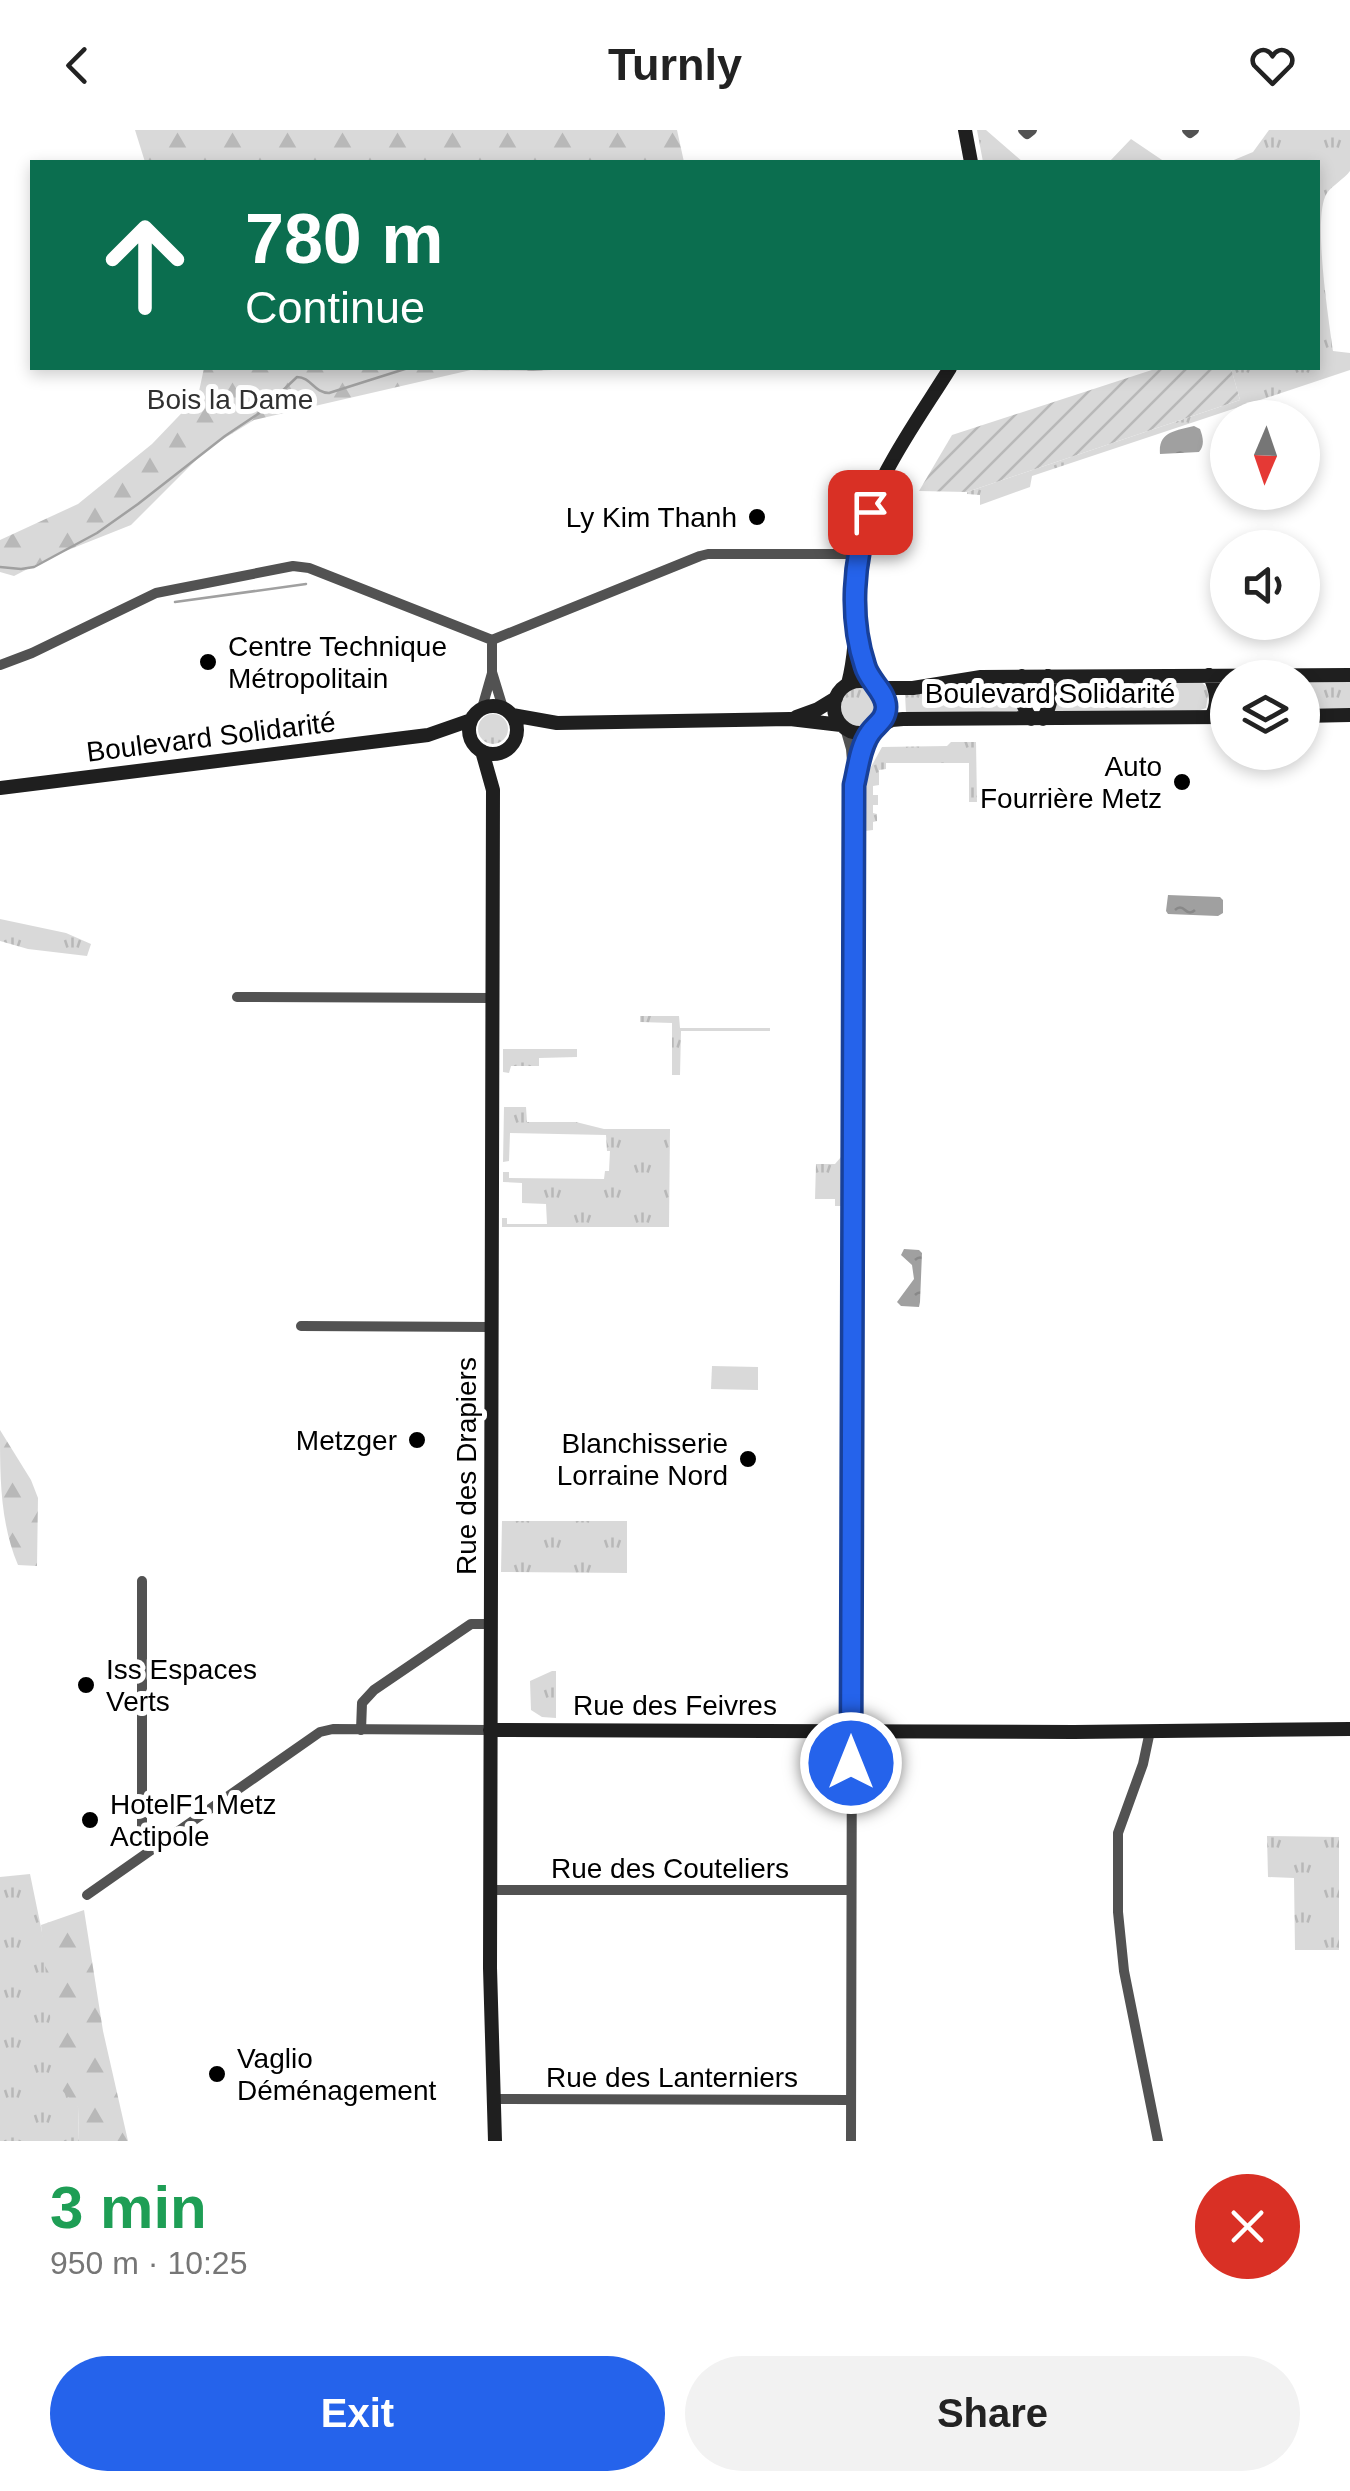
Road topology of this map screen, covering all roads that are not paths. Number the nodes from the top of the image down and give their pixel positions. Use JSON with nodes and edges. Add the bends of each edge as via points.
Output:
{"nodes":[{"id":1,"x":965,"y":130,"type":"edge"},
{"id":2,"x":1023,"y":130,"type":"edge"},
{"id":3,"x":1032,"y":130,"type":"edge"},
{"id":4,"x":971,"y":160,"type":"edge"},
{"id":5,"x":949,"y":370,"type":"edge"},
{"id":6,"x":859,"y":554,"type":"junction"},
{"id":7,"x":492,"y":640,"type":"junction"},
{"id":8,"x":856,"y":640,"type":"junction"},
{"id":9,"x":0,"y":665,"type":"edge"},
{"id":10,"x":492,"y":672,"type":"junction"},
{"id":11,"x":1209,"y":675,"type":"joint"},
{"id":12,"x":1350,"y":675,"type":"edge"},
{"id":13,"x":1022,"y":676,"type":"junction"},
{"id":14,"x":1048,"y":676,"type":"junction"},
{"id":15,"x":848,"y":684,"type":"junction"},
{"id":16,"x":876,"y":687,"type":"junction"},
{"id":17,"x":836,"y":698,"type":"junction"},
{"id":18,"x":482,"y":708,"type":"junction"},
{"id":19,"x":508,"y":712,"type":"junction"},
{"id":20,"x":1320,"y":716,"type":"edge"},
{"id":21,"x":1350,"y":716,"type":"edge"},
{"id":22,"x":1210,"y":717,"type":"edge"},
{"id":23,"x":790,"y":719,"type":"junction"},
{"id":24,"x":1037,"y":719,"type":"junction"},
{"id":25,"x":471,"y":720,"type":"junction"},
{"id":26,"x":557,"y":723,"type":"junction"},
{"id":27,"x":843,"y":726,"type":"junction"},
{"id":28,"x":873,"y":730,"type":"junction"},
{"id":29,"x":428,"y":735,"type":"junction"},
{"id":30,"x":510,"y":745,"type":"junction"},
{"id":31,"x":478,"y":748,"type":"junction"},
{"id":32,"x":854,"y":785,"type":"junction"},
{"id":33,"x":0,"y":788,"type":"edge"},
{"id":34,"x":492,"y":790,"type":"junction"},
{"id":35,"x":237,"y":998,"type":"dead end"},
{"id":36,"x":492,"y":998,"type":"junction"},
{"id":37,"x":301,"y":1326,"type":"dead end"},
{"id":38,"x":491,"y":1327,"type":"junction"},
{"id":39,"x":142,"y":1580,"type":"dead end"},
{"id":40,"x":491,"y":1624,"type":"junction"},
{"id":41,"x":1350,"y":1729,"type":"edge"},
{"id":42,"x":360,"y":1730,"type":"junction"},
{"id":43,"x":490,"y":1730,"type":"junction"},
{"id":44,"x":851,"y":1731,"type":"junction"},
{"id":45,"x":1150,"y":1731,"type":"junction"},
{"id":46,"x":150,"y":1850,"type":"junction"},
{"id":47,"x":490,"y":1890,"type":"junction"},
{"id":48,"x":850,"y":1890,"type":"junction"},
{"id":49,"x":87,"y":1895,"type":"dead end"},
{"id":50,"x":494,"y":2099,"type":"junction"},
{"id":51,"x":851,"y":2100,"type":"junction"},
{"id":52,"x":495,"y":2141,"type":"edge"},
{"id":53,"x":851,"y":2141,"type":"edge"},
{"id":54,"x":1158,"y":2141,"type":"edge"}],
"edges":[{"from":1,"to":4,"type":"street"},
{"from":2,"to":3,"type":"street"},
{"from":5,"to":6,"type":"street","via":[[879,487]]},
{"from":6,"to":7,"type":"street","via":[[700,556]]},
{"from":6,"to":8,"type":"street"},
{"from":7,"to":9,"type":"street","via":[[293,566],[156,592]]},
{"from":7,"to":10,"type":"street"},
{"from":8,"to":15,"type":"street"},
{"from":8,"to":16,"type":"street"},
{"from":10,"to":18,"type":"street"},
{"from":10,"to":19,"type":"street"},
{"from":11,"to":12,"type":"street","name":"Boulevard Solidarité"},
{"from":11,"to":14,"type":"street","name":"Boulevard Solidarité"},
{"from":13,"to":14,"type":"street","name":"Boulevard Solidarité"},
{"from":13,"to":16,"type":"street","name":"Boulevard Solidarité"},
{"from":13,"to":24,"type":"street","via":[[1021,702]]},
{"from":14,"to":24,"type":"street","via":[[1051,702]]},
{"from":15,"to":16,"type":"street"},
{"from":15,"to":17,"type":"street"},
{"from":16,"to":28,"type":"street","via":[[886,708]]},
{"from":17,"to":23,"type":"street"},
{"from":17,"to":27,"type":"street"},
{"from":18,"to":19,"type":"street"},
{"from":18,"to":25,"type":"street"},
{"from":19,"to":26,"type":"street"},
{"from":19,"to":30,"type":"street","via":[[517,727]]},
{"from":20,"to":21,"type":"street"},
{"from":22,"to":24,"type":"street","name":"Boulevard Solidarité"},
{"from":23,"to":26,"type":"street"},
{"from":23,"to":27,"type":"street"},
{"from":24,"to":28,"type":"street","name":"Boulevard Solidarité","via":[[903,719]]},
{"from":25,"to":29,"type":"street","name":"Boulevard Solidarité"},
{"from":25,"to":31,"type":"street","via":[[470,737]]},
{"from":26,"to":30,"type":"street"},
{"from":27,"to":28,"type":"street","via":[[857,733]]},
{"from":27,"to":32,"type":"street"},
{"from":28,"to":32,"type":"street"},
{"from":29,"to":31,"type":"street","name":"Boulevard Solidarité"},
{"from":29,"to":33,"type":"street","name":"Boulevard Solidarité"},
{"from":30,"to":31,"type":"street","via":[[490,754]]},
{"from":30,"to":34,"type":"street","name":"Rue des Drapiers"},
{"from":31,"to":34,"type":"street","name":"Rue des Drapiers"},
{"from":32,"to":44,"type":"street"},
{"from":34,"to":36,"type":"street","name":"Rue des Drapiers"},
{"from":35,"to":36,"type":"street"},
{"from":36,"to":38,"type":"street","name":"Rue des Drapiers"},
{"from":37,"to":38,"type":"street"},
{"from":38,"to":40,"type":"street","name":"Rue des Drapiers"},
{"from":39,"to":46,"type":"street","via":[[142,1832]]},
{"from":40,"to":42,"type":"street","via":[[472,1624],[374,1690],[362,1703]]},
{"from":40,"to":43,"type":"street","name":"Rue des Drapiers"},
{"from":41,"to":45,"type":"street","name":"Rue des Feivres"},
{"from":42,"to":43,"type":"street","name":"Rue des Feivres"},
{"from":42,"to":46,"type":"street","name":"Rue des Feivres","via":[[312,1736]]},
{"from":43,"to":44,"type":"street","name":"Rue des Feivres"},
{"from":43,"to":47,"type":"street","name":"Rue des Drapiers"},
{"from":44,"to":45,"type":"street","name":"Rue des Feivres"},
{"from":44,"to":48,"type":"street"},
{"from":45,"to":54,"type":"street","via":[[1118,1833],[1118,1912]]},
{"from":46,"to":49,"type":"street","name":"Rue des Feivres"},
{"from":47,"to":48,"type":"street","name":"Rue des Couteliers"},
{"from":47,"to":50,"type":"street","name":"Rue des Drapiers"},
{"from":48,"to":51,"type":"street"},
{"from":50,"to":51,"type":"street","name":"Rue des Lanterniers"},
{"from":50,"to":52,"type":"street","name":"Rue des Drapiers"},
{"from":51,"to":53,"type":"street"}]}
